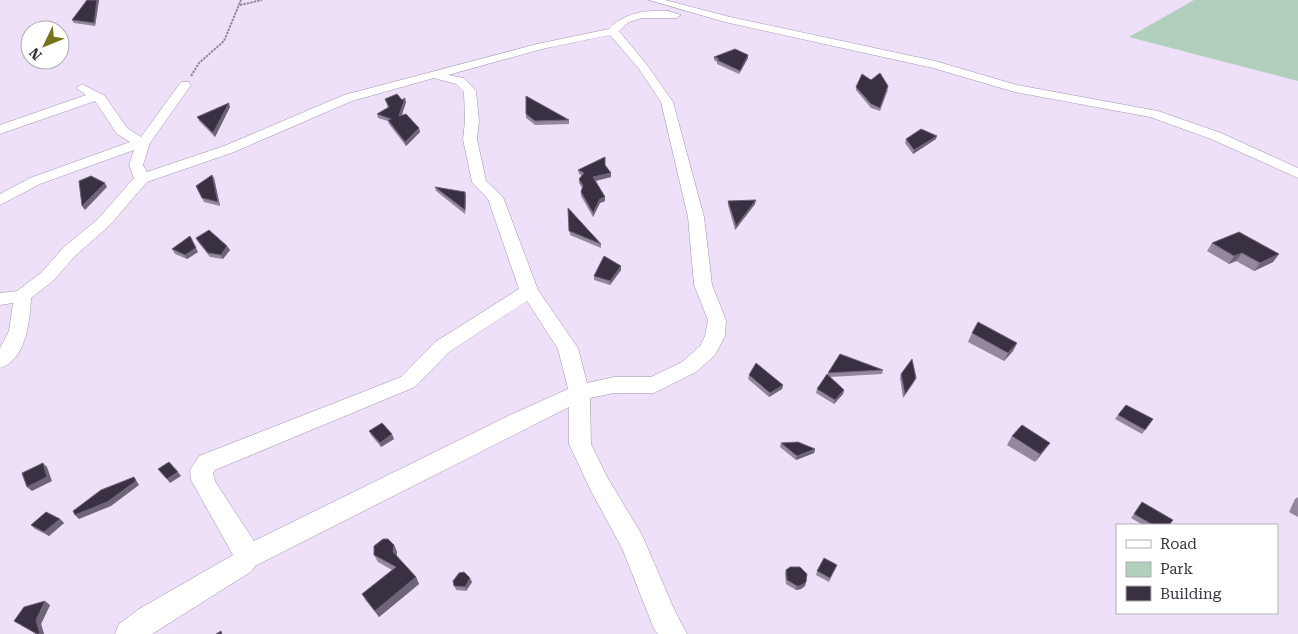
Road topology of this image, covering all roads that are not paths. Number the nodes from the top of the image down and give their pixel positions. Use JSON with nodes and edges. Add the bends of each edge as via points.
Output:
{"nodes":[{"id":1,"x":654,"y":0,"type":"edge"},
{"id":2,"x":718,"y":17,"type":"junction"},
{"id":3,"x":612,"y":31,"type":"junction"},
{"id":4,"x":431,"y":74,"type":"junction"},
{"id":5,"x":185,"y":85,"type":"road end"},
{"id":6,"x":82,"y":88,"type":"dead end"},
{"id":7,"x":96,"y":96,"type":"junction"},
{"id":8,"x":0,"y":130,"type":"edge"},
{"id":9,"x":1298,"y":174,"type":"edge"},
{"id":10,"x":142,"y":179,"type":"junction"},
{"id":11,"x":0,"y":200,"type":"edge"},
{"id":12,"x":529,"y":291,"type":"junction"},
{"id":13,"x":22,"y":296,"type":"junction"},
{"id":14,"x":0,"y":299,"type":"edge"},
{"id":15,"x":0,"y":361,"type":"edge"},
{"id":16,"x":579,"y":394,"type":"junction"},
{"id":17,"x":246,"y":558,"type":"junction"},
{"id":18,"x":129,"y":634,"type":"edge"},
{"id":19,"x":673,"y":634,"type":"edge"}],
"edges":[{"from":1,"to":2,"type":"street"},
{"from":2,"to":3,"type":"street","via":[[648,13],[617,24]]},
{"from":2,"to":9,"type":"street","via":[[935,65],[1015,88],[1153,114],[1216,136]]},
{"from":3,"to":4,"type":"street"},
{"from":3,"to":16,"type":"street","via":[[667,102],[696,217],[703,285],[717,320],[715,336],[708,350],[689,367],[654,385],[614,384]]},
{"from":4,"to":10,"type":"street","via":[[348,98],[230,149]]},
{"from":4,"to":12,"type":"street","via":[[460,81],[470,91],[470,139],[480,182],[495,197]]},
{"from":5,"to":10,"type":"street","via":[[143,143],[136,164]]},
{"from":6,"to":7,"type":"street"},
{"from":7,"to":8,"type":"street"},
{"from":7,"to":11,"type":"street","via":[[122,131],[141,143],[35,181]]},
{"from":10,"to":13,"type":"street","via":[[103,223],[70,251],[47,277]]},
{"from":12,"to":16,"type":"street","via":[[568,348]]},
{"from":12,"to":17,"type":"street","via":[[442,346],[408,382],[207,463],[201,473],[246,552]]},
{"from":13,"to":14,"type":"street"},
{"from":13,"to":15,"type":"street","via":[[21,327],[8,353]]},
{"from":16,"to":17,"type":"street","via":[[518,421]]},
{"from":16,"to":19,"type":"street","via":[[580,444],[633,543]]},
{"from":17,"to":18,"type":"street"}]}
